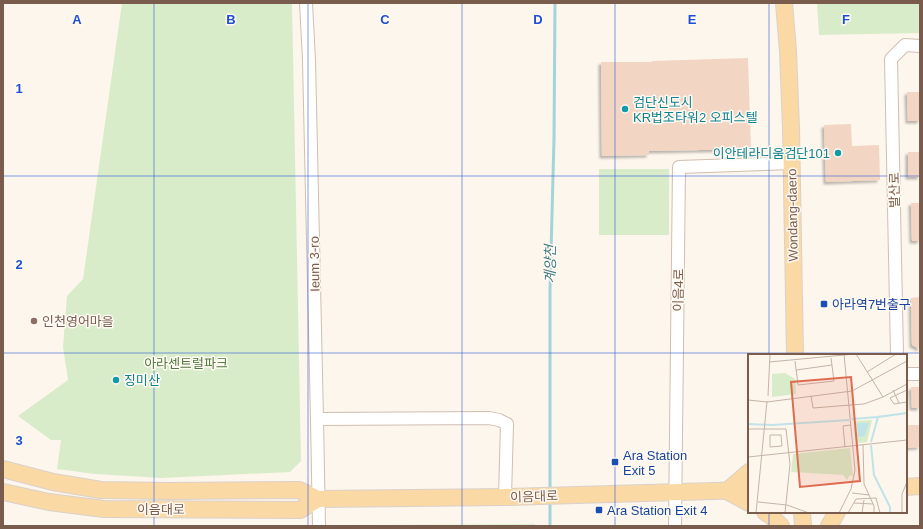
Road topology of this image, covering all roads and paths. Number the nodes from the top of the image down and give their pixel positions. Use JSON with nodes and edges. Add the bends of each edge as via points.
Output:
{"nodes":[{"id":1,"x":306,"y":3,"type":"edge"},
{"id":2,"x":784,"y":3,"type":"edge"},
{"id":3,"x":920,"y":46,"type":"edge"},
{"id":4,"x":792,"y":163,"type":"junction"},
{"id":5,"x":794,"y":354,"type":"edge"},
{"id":6,"x":898,"y":354,"type":"edge"},
{"id":7,"x":907,"y":374,"type":"edge"},
{"id":8,"x":920,"y":374,"type":"edge"},
{"id":9,"x":317,"y":419,"type":"junction"},
{"id":10,"x":3,"y":469,"type":"edge"},
{"id":11,"x":748,"y":473,"type":"edge"},
{"id":12,"x":920,"y":486,"type":"edge"},
{"id":13,"x":907,"y":487,"type":"edge"},
{"id":14,"x":748,"y":490,"type":"edge"},
{"id":15,"x":727,"y":491,"type":"junction"},
{"id":16,"x":3,"y":492,"type":"edge"},
{"id":17,"x":676,"y":492,"type":"junction"},
{"id":18,"x":505,"y":497,"type":"junction"},
{"id":19,"x":318,"y":499,"type":"junction"},
{"id":20,"x":748,"y":502,"type":"edge"},
{"id":21,"x":766,"y":513,"type":"edge"},
{"id":22,"x":802,"y":513,"type":"edge"},
{"id":23,"x":836,"y":513,"type":"edge"},
{"id":24,"x":319,"y":526,"type":"edge"},
{"id":25,"x":675,"y":526,"type":"edge"},
{"id":26,"x":781,"y":526,"type":"edge"},
{"id":27,"x":803,"y":526,"type":"edge"},
{"id":28,"x":829,"y":526,"type":"edge"}],
"edges":[{"from":1,"to":9,"type":"street","name":"Ieum 3-ro"},
{"from":2,"to":4,"type":"main road","name":"Wondang-daero"},
{"from":3,"to":6,"type":"street","name":"발산로","via":[[906,45],[891,59]]},
{"from":4,"to":5,"type":"main road","name":"Wondang-daero"},
{"from":4,"to":17,"type":"street","name":"이음4로","via":[[679,167]]},
{"from":7,"to":8,"type":"street"},
{"from":9,"to":18,"type":"street","via":[[499,420],[507,424]]},
{"from":9,"to":19,"type":"street","name":"Ieum 3-ro"},
{"from":10,"to":19,"type":"main road","name":"이음대로","via":[[53,482],[101,490],[299,490]]},
{"from":11,"to":15,"type":"main road"},
{"from":12,"to":13,"type":"main road"},
{"from":14,"to":15,"type":"main road","name":"이음대로"},
{"from":15,"to":17,"type":"main road","name":"이음대로"},
{"from":15,"to":20,"type":"main road"},
{"from":16,"to":19,"type":"main road","name":"이음대로","via":[[49,502],[104,509],[300,510]]},
{"from":17,"to":18,"type":"main road","name":"이음대로"},
{"from":17,"to":25,"type":"street","name":"이음4로"},
{"from":18,"to":19,"type":"main road","name":"이음대로"},
{"from":19,"to":24,"type":"street","name":"Ieum 3-ro"},
{"from":21,"to":26,"type":"main road"},
{"from":22,"to":27,"type":"main road"},
{"from":23,"to":28,"type":"main road"}]}
